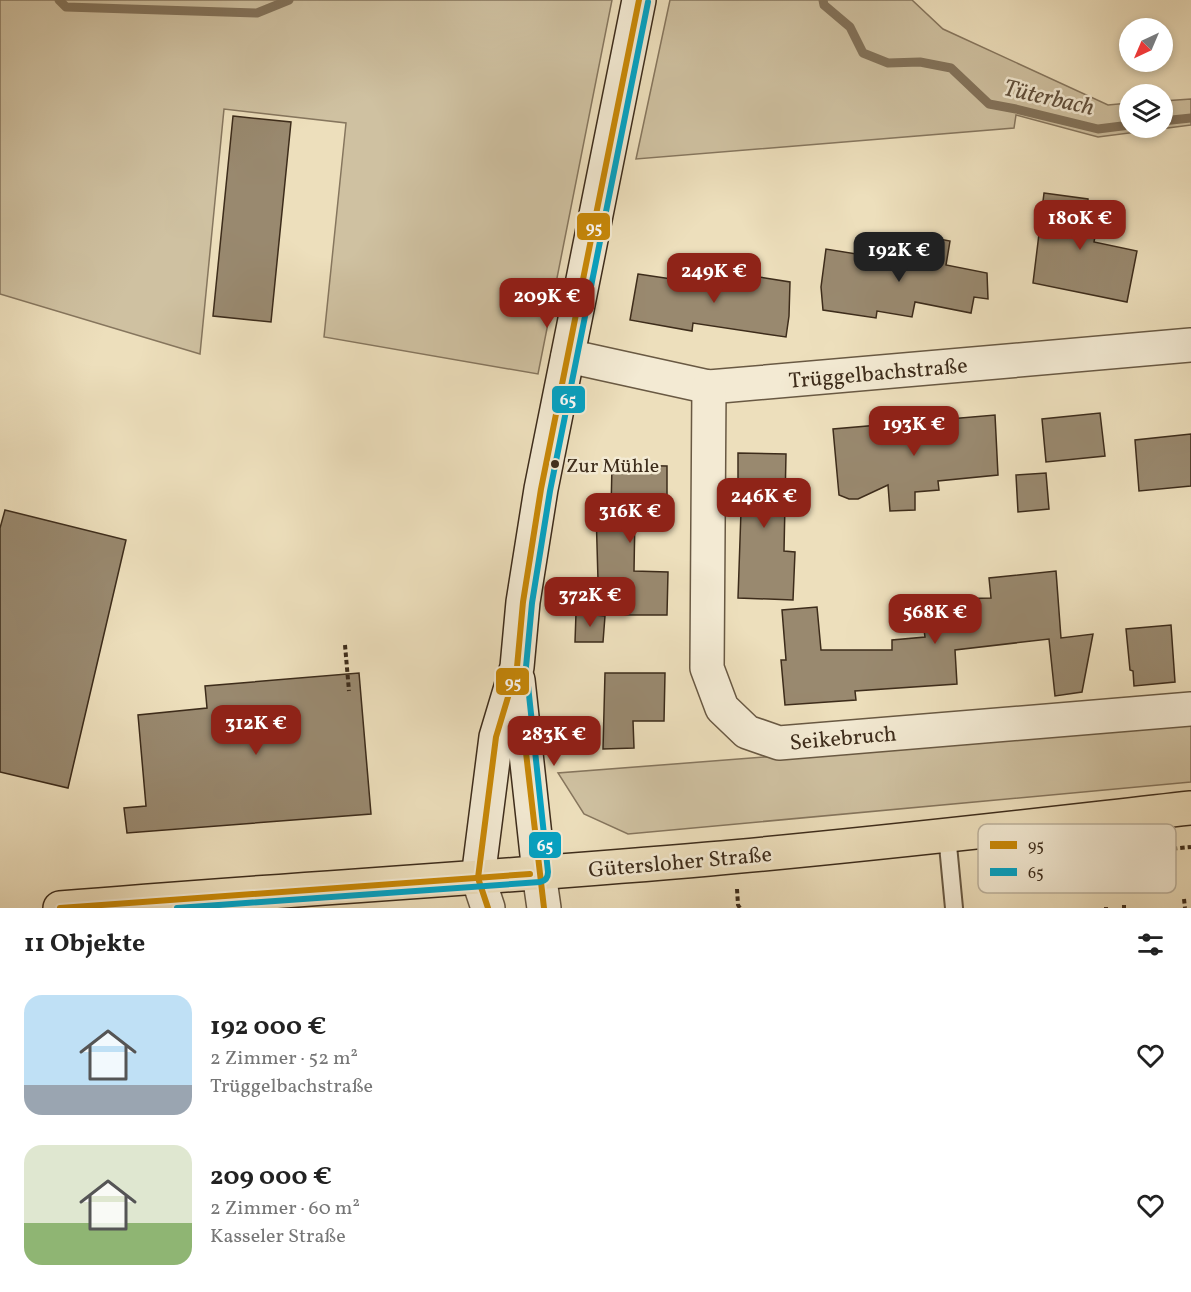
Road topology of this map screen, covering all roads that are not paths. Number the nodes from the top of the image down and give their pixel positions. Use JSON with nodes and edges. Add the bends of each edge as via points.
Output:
{"nodes":[{"id":1,"x":639,"y":0,"type":"edge"},
{"id":2,"x":1191,"y":345,"type":"edge"},
{"id":3,"x":568,"y":356,"type":"junction"},
{"id":4,"x":709,"y":387,"type":"junction"},
{"id":5,"x":517,"y":666,"type":"junction"},
{"id":6,"x":1191,"y":709,"type":"edge"},
{"id":7,"x":1191,"y":808,"type":"edge"},
{"id":8,"x":1052,"y":824,"type":"edge"},
{"id":9,"x":978,"y":832,"type":"edge"},
{"id":10,"x":947,"y":836,"type":"junction"},
{"id":11,"x":538,"y":873,"type":"junction"},
{"id":12,"x":484,"y":893,"type":"edge"},
{"id":13,"x":120,"y":905,"type":"edge"},
{"id":14,"x":60,"y":908,"type":"edge"},
{"id":15,"x":544,"y":908,"type":"edge"},
{"id":16,"x":954,"y":908,"type":"edge"}],
"edges":[{"from":1,"to":3,"type":"street"},
{"from":2,"to":4,"type":"street","name":"Trüggelbachstraße"},
{"from":3,"to":4,"type":"street","name":"Trüggelbachstraße"},
{"from":3,"to":5,"type":"street","via":[[524,590]]},
{"from":4,"to":6,"type":"street","name":"Seikebruch","via":[[708,668],[722,708],[747,732],[779,743]]},
{"from":5,"to":11,"type":"street"},
{"from":5,"to":12,"type":"street","via":[[496,737]]},
{"from":7,"to":8,"type":"main road","name":"Gütersloher Straße"},
{"from":9,"to":10,"type":"main road","name":"Gütersloher Straße"},
{"from":10,"to":11,"type":"main road","name":"Gütersloher Straße"},
{"from":10,"to":16,"type":"lane"},
{"from":11,"to":12,"type":"main road","name":"Gütersloher Straße"},
{"from":11,"to":15,"type":"street"},
{"from":12,"to":13,"type":"main road","name":"Gütersloher Straße"},
{"from":13,"to":14,"type":"main road","name":"Gütersloher Straße"}]}
